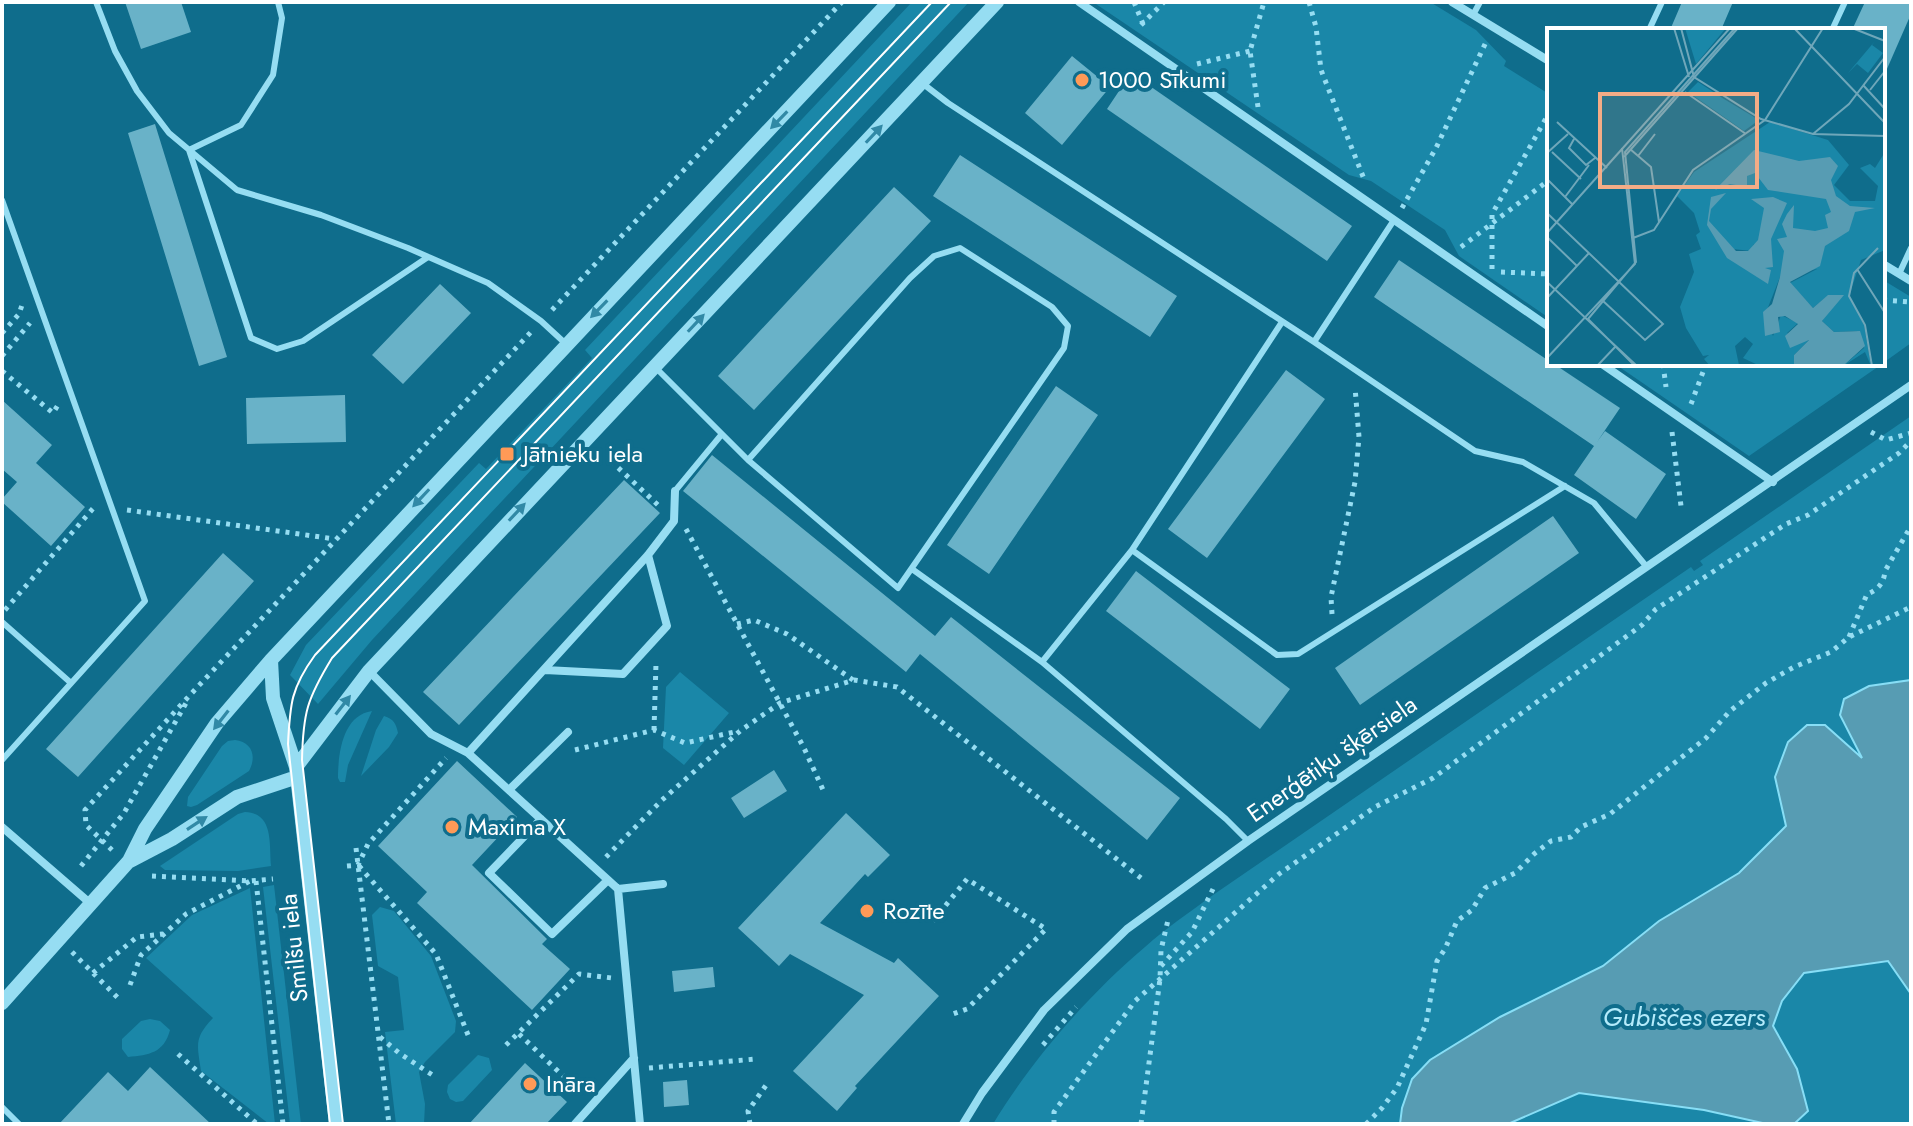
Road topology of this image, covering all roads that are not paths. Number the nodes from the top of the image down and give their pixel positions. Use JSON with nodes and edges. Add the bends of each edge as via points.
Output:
{"nodes":[{"id":1,"x":96,"y":2,"type":"edge"},
{"id":2,"x":278,"y":2,"type":"edge"},
{"id":3,"x":889,"y":2,"type":"edge"},
{"id":4,"x":997,"y":2,"type":"edge"},
{"id":5,"x":1079,"y":2,"type":"edge"},
{"id":6,"x":1452,"y":2,"type":"edge"},
{"id":7,"x":1480,"y":2,"type":"edge"},
{"id":8,"x":1662,"y":2,"type":"edge"},
{"id":9,"x":1845,"y":2,"type":"edge"},
{"id":10,"x":1473,"y":15,"type":"junction"},
{"id":11,"x":1650,"y":28,"type":"edge"},
{"id":12,"x":1833,"y":28,"type":"edge"},
{"id":13,"x":1547,"y":60,"type":"edge"},
{"id":14,"x":922,"y":83,"type":"junction"},
{"id":15,"x":189,"y":150,"type":"junction"},
{"id":16,"x":2,"y":200,"type":"edge"},
{"id":17,"x":1394,"y":220,"type":"junction"},
{"id":18,"x":1911,"y":248,"type":"edge"},
{"id":19,"x":428,"y":257,"type":"junction"},
{"id":20,"x":1885,"y":265,"type":"edge"},
{"id":21,"x":1899,"y":274,"type":"junction"},
{"id":22,"x":1911,"y":281,"type":"edge"},
{"id":23,"x":1282,"y":322,"type":"junction"},
{"id":24,"x":1547,"y":326,"type":"edge"},
{"id":25,"x":1314,"y":342,"type":"junction"},
{"id":26,"x":566,"y":344,"type":"junction"},
{"id":27,"x":1605,"y":366,"type":"edge"},
{"id":28,"x":654,"y":367,"type":"junction"},
{"id":29,"x":1911,"y":385,"type":"edge"},
{"id":30,"x":722,"y":434,"type":"junction"},
{"id":31,"x":748,"y":460,"type":"junction"},
{"id":32,"x":1773,"y":482,"type":"junction"},
{"id":33,"x":1565,"y":486,"type":"junction"},
{"id":34,"x":675,"y":491,"type":"joint"},
{"id":35,"x":1132,"y":550,"type":"junction"},
{"id":36,"x":648,"y":555,"type":"junction"},
{"id":37,"x":1646,"y":566,"type":"junction"},
{"id":38,"x":912,"y":569,"type":"junction"},
{"id":39,"x":2,"y":622,"type":"edge"},
{"id":40,"x":271,"y":660,"type":"junction"},
{"id":41,"x":1042,"y":662,"type":"junction"},
{"id":42,"x":545,"y":670,"type":"junction"},
{"id":43,"x":369,"y":671,"type":"junction"},
{"id":44,"x":71,"y":683,"type":"junction"},
{"id":45,"x":568,"y":732,"type":"dead end"},
{"id":46,"x":468,"y":753,"type":"junction"},
{"id":47,"x":2,"y":760,"type":"edge"},
{"id":48,"x":297,"y":772,"type":"junction"},
{"id":49,"x":509,"y":790,"type":"junction"},
{"id":50,"x":541,"y":819,"type":"junction"},
{"id":51,"x":2,"y":827,"type":"edge"},
{"id":52,"x":1248,"y":841,"type":"junction"},
{"id":53,"x":129,"y":861,"type":"junction"},
{"id":54,"x":608,"y":880,"type":"junction"},
{"id":55,"x":663,"y":884,"type":"dead end"},
{"id":56,"x":618,"y":889,"type":"junction"},
{"id":57,"x":91,"y":904,"type":"junction"},
{"id":58,"x":2,"y":1003,"type":"edge"},
{"id":59,"x":634,"y":1058,"type":"junction"},
{"id":60,"x":2,"y":1107,"type":"edge"},
{"id":61,"x":19,"y":1124,"type":"edge"},
{"id":62,"x":336,"y":1124,"type":"edge"},
{"id":63,"x":575,"y":1124,"type":"edge"},
{"id":64,"x":640,"y":1124,"type":"edge"},
{"id":65,"x":963,"y":1124,"type":"edge"}],
"edges":[{"from":1,"to":15,"type":"lane","via":[[137,91]]},
{"from":2,"to":15,"type":"lane","via":[[282,18],[273,75],[241,125]]},
{"from":3,"to":26,"type":"street","one_way":true},
{"from":4,"to":14,"type":"street"},
{"from":5,"to":17,"type":"street"},
{"from":6,"to":10,"type":"street"},
{"from":7,"to":10,"type":"lane"},
{"from":8,"to":11,"type":"lane"},
{"from":9,"to":12,"type":"lane"},
{"from":10,"to":13,"type":"street"},
{"from":14,"to":23,"type":"lane"},
{"from":28,"to":14,"type":"street","one_way":true},
{"from":15,"to":19,"type":"lane","via":[[237,190],[321,215]]},
{"from":15,"to":19,"type":"lane","via":[[251,338],[277,349],[303,341]]},
{"from":16,"to":44,"type":"lane","via":[[145,601]]},
{"from":17,"to":24,"type":"street"},
{"from":17,"to":25,"type":"lane"},
{"from":18,"to":21,"type":"lane"},
{"from":19,"to":26,"type":"lane","via":[[488,283]]},
{"from":20,"to":21,"type":"street"},
{"from":21,"to":22,"type":"street"},
{"from":23,"to":25,"type":"lane"},
{"from":23,"to":35,"type":"lane"},
{"from":25,"to":33,"type":"lane","via":[[1475,451],[1523,462]]},
{"from":26,"to":40,"type":"street","one_way":true},
{"from":27,"to":32,"type":"street"},
{"from":28,"to":30,"type":"lane"},
{"from":43,"to":28,"type":"street","one_way":true},
{"from":29,"to":32,"type":"street","name":"Enerģētiķu šķērsiela"},
{"from":30,"to":31,"type":"lane"},
{"from":30,"to":34,"type":"lane"},
{"from":31,"to":38,"type":"lane","via":[[898,588]]},
{"from":31,"to":38,"type":"lane","via":[[934,256],[960,248],[1052,307],[1068,326],[1064,348]]},
{"from":32,"to":37,"type":"street","name":"Enerģētiķu šķērsiela"},
{"from":33,"to":35,"type":"lane","via":[[1298,654],[1277,655]]},
{"from":33,"to":37,"type":"lane","via":[[1594,503]]},
{"from":34,"to":36,"type":"street","via":[[674,521]]},
{"from":35,"to":41,"type":"lane"},
{"from":36,"to":42,"type":"street"},
{"from":36,"to":42,"type":"street","via":[[667,626],[623,674]]},
{"from":37,"to":52,"type":"street","name":"Enerģētiķu šķērsiela"},
{"from":38,"to":41,"type":"lane"},
{"from":39,"to":44,"type":"lane"},
{"from":40,"to":48,"type":"street","name":"Smilšu iela","via":[[273,698]]},
{"from":40,"to":53,"type":"street","one_way":true,"via":[[217,723]]},
{"from":41,"to":52,"type":"lane"},
{"from":42,"to":46,"type":"street"},
{"from":43,"to":46,"type":"street","via":[[431,734]]},
{"from":48,"to":43,"type":"street","one_way":true},
{"from":44,"to":47,"type":"lane"},
{"from":45,"to":49,"type":"street"},
{"from":46,"to":49,"type":"street"},
{"from":53,"to":48,"type":"street","one_way":true,"via":[[237,797]]},
{"from":48,"to":62,"type":"street","name":"Smilšu iela"},
{"from":49,"to":50,"type":"street"},
{"from":50,"to":54,"type":"street"},
{"from":50,"to":54,"type":"street","via":[[489,873],[552,934]]},
{"from":51,"to":57,"type":"street"},
{"from":52,"to":65,"type":"street","name":"Enerģētiķu šķērsiela","via":[[1127,929],[1044,1010]]},
{"from":53,"to":57,"type":"street"},
{"from":54,"to":56,"type":"street"},
{"from":55,"to":56,"type":"street"},
{"from":56,"to":59,"type":"street"},
{"from":57,"to":58,"type":"street"},
{"from":59,"to":63,"type":"street"},
{"from":59,"to":64,"type":"street"},
{"from":60,"to":61,"type":"lane"}]}
